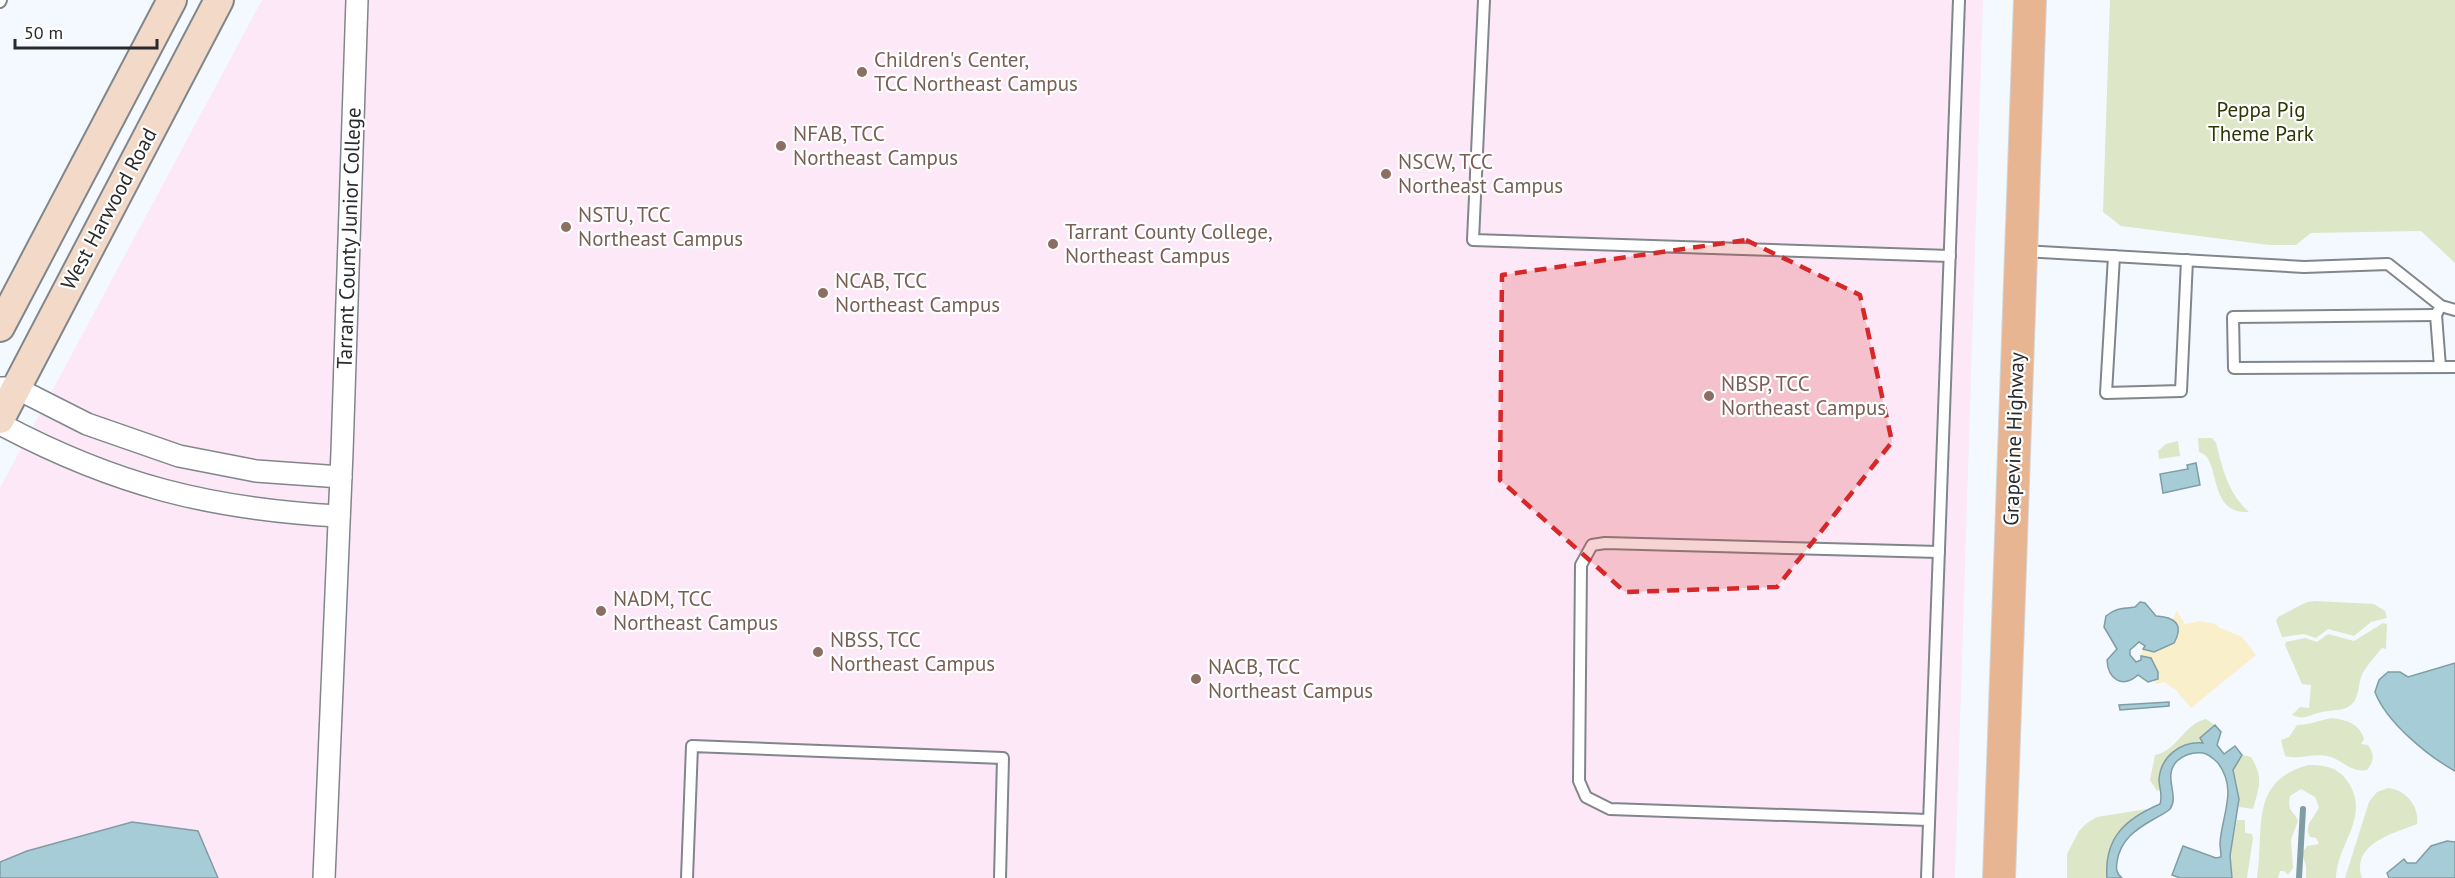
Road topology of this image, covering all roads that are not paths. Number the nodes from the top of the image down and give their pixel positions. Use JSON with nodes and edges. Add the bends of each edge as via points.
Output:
{"nodes":[{"id":1,"x":172,"y":0,"type":"edge"},
{"id":2,"x":219,"y":0,"type":"edge"},
{"id":3,"x":357,"y":0,"type":"edge"},
{"id":4,"x":1485,"y":0,"type":"edge"},
{"id":5,"x":1959,"y":0,"type":"edge"},
{"id":6,"x":2030,"y":0,"type":"edge"},
{"id":7,"x":2021,"y":250,"type":"junction"},
{"id":8,"x":1950,"y":256,"type":"junction"},
{"id":9,"x":2114,"y":256,"type":"junction"},
{"id":10,"x":2187,"y":260,"type":"junction"},
{"id":11,"x":2455,"y":310,"type":"edge"},
{"id":12,"x":2439,"y":311,"type":"junction"},
{"id":13,"x":0,"y":327,"type":"edge"},
{"id":14,"x":2440,"y":367,"type":"junction"},
{"id":15,"x":2455,"y":368,"type":"edge"},
{"id":16,"x":8,"y":388,"type":"edge"},
{"id":17,"x":0,"y":419,"type":"edge"},
{"id":18,"x":0,"y":424,"type":"edge"},
{"id":19,"x":340,"y":477,"type":"junction"},
{"id":20,"x":339,"y":516,"type":"junction"},
{"id":21,"x":1939,"y":552,"type":"junction"},
{"id":22,"x":1928,"y":820,"type":"junction"},
{"id":23,"x":324,"y":878,"type":"edge"},
{"id":24,"x":687,"y":878,"type":"edge"},
{"id":25,"x":1000,"y":878,"type":"edge"},
{"id":26,"x":1926,"y":878,"type":"edge"},
{"id":27,"x":1999,"y":878,"type":"edge"}],
"edges":[{"from":1,"to":13,"type":"main road","name":"West Harwood Road"},
{"from":2,"to":16,"type":"main road","name":"West Harwood Road"},
{"from":3,"to":19,"type":"street","name":"Tarrant County Junior College"},
{"from":4,"to":8,"type":"lane","via":[[1473,240]]},
{"from":5,"to":8,"type":"lane"},
{"from":6,"to":7,"type":"main road","name":"Grapevine Highway"},
{"from":7,"to":9,"type":"lane"},
{"from":7,"to":27,"type":"main road","name":"Grapevine Highway"},
{"from":8,"to":21,"type":"lane"},
{"from":9,"to":10,"type":"lane"},
{"from":9,"to":10,"type":"lane","via":[[2106,393],[2181,391]]},
{"from":10,"to":12,"type":"lane","via":[[2304,267],[2388,264]]},
{"from":11,"to":12,"type":"lane"},
{"from":12,"to":14,"type":"lane"},
{"from":12,"to":14,"type":"lane","via":[[2233,317],[2234,368]]},
{"from":14,"to":15,"type":"lane"},
{"from":16,"to":17,"type":"main road","name":"West Harwood Road"},
{"from":16,"to":19,"type":"street","via":[[87,424],[180,456],[256,471]]},
{"from":18,"to":20,"type":"street","via":[[76,461],[177,495],[254,510]]},
{"from":19,"to":20,"type":"street","name":"Tarrant County Junior College"},
{"from":20,"to":23,"type":"street","name":"Tarrant County Junior College"},
{"from":21,"to":22,"type":"lane"},
{"from":21,"to":22,"type":"lane","via":[[1605,543],[1592,545],[1581,565],[1579,781],[1586,797],[1610,809]]},
{"from":22,"to":26,"type":"lane"},
{"from":24,"to":25,"type":"lane","via":[[692,746],[1003,758]]}]}
